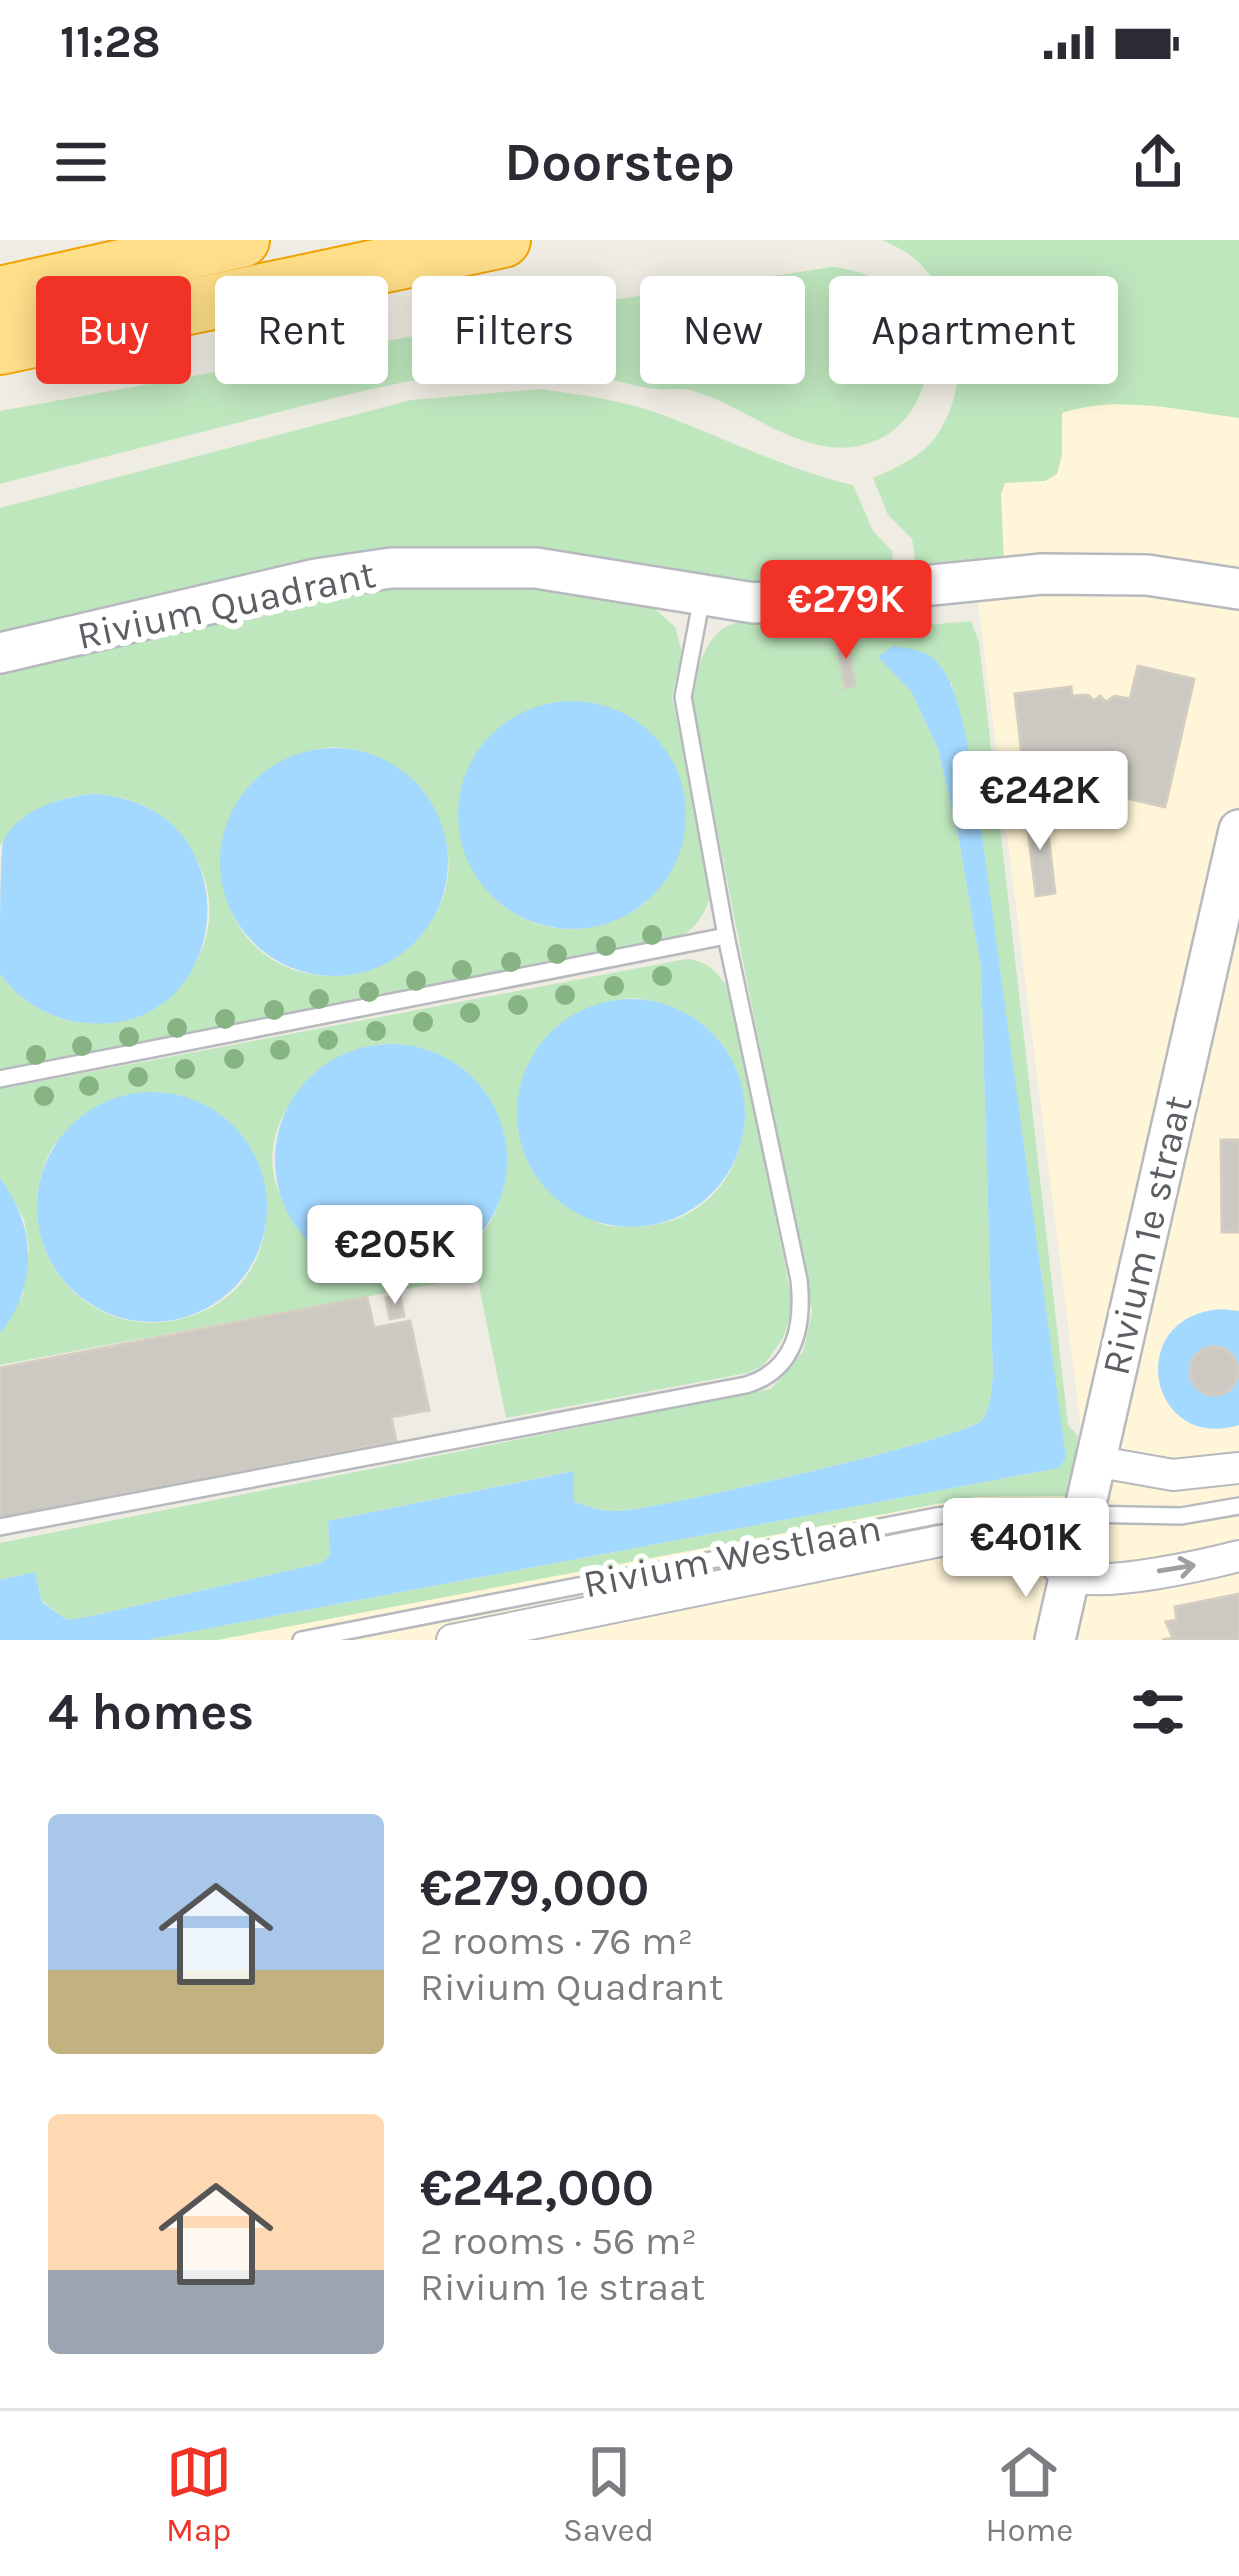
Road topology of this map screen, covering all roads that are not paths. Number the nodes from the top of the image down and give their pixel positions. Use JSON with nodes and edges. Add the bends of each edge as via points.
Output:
{"nodes":[{"id":1,"x":242,"y":240,"type":"edge"},
{"id":2,"x":503,"y":240,"type":"edge"},
{"id":3,"x":0,"y":294,"type":"edge"},
{"id":4,"x":0,"y":347,"type":"edge"},
{"id":5,"x":1239,"y":589,"type":"edge"},
{"id":6,"x":702,"y":597,"type":"junction"},
{"id":7,"x":0,"y":653,"type":"edge"},
{"id":8,"x":1239,"y":830,"type":"edge"},
{"id":9,"x":726,"y":936,"type":"junction"},
{"id":10,"x":0,"y":1079,"type":"edge"},
{"id":11,"x":1094,"y":1461,"type":"junction"},
{"id":12,"x":1239,"y":1468,"type":"edge"},
{"id":13,"x":1239,"y":1506,"type":"edge"},
{"id":14,"x":1083,"y":1515,"type":"junction"},
{"id":15,"x":0,"y":1527,"type":"edge"},
{"id":16,"x":1239,"y":1556,"type":"edge"},
{"id":17,"x":1070,"y":1576,"type":"junction"},
{"id":18,"x":493,"y":1601,"type":"junction"},
{"id":19,"x":485,"y":1637,"type":"edge"},
{"id":20,"x":301,"y":1640,"type":"edge"},
{"id":21,"x":452,"y":1640,"type":"edge"},
{"id":22,"x":1055,"y":1640,"type":"edge"}],
"edges":[{"from":1,"to":3,"type":"highway"},
{"from":2,"to":4,"type":"highway"},
{"from":5,"to":6,"type":"street","name":"Rivium Quadrant","via":[[1147,575],[1042,574],[803,600]]},
{"from":6,"to":7,"type":"street","name":"Rivium Quadrant","via":[[536,568],[391,568]]},
{"from":6,"to":9,"type":"lane","via":[[683,697]]},
{"from":8,"to":11,"type":"street","name":"Rivium 1e straat"},
{"from":9,"to":10,"type":"lane"},
{"from":9,"to":15,"type":"lane","via":[[802,1305],[798,1336],[768,1378]]},
{"from":11,"to":12,"type":"street","via":[[1173,1475]]},
{"from":11,"to":14,"type":"street","name":"Rivium 1e straat"},
{"from":13,"to":14,"type":"lane","name":"Rivium Westlaan","via":[[1181,1516]]},
{"from":14,"to":17,"type":"street","name":"Rivium 1e straat"},
{"from":14,"to":18,"type":"lane","name":"Rivium Westlaan","via":[[936,1516]]},
{"from":17,"to":16,"type":"street","one_way":true,"via":[[1107,1579]]},
{"from":17,"to":19,"type":"street","name":"Rivium Westlaan","via":[[1013,1542],[945,1540]]},
{"from":17,"to":22,"type":"street","name":"Rivium 1e straat"},
{"from":18,"to":19,"type":"lane"},
{"from":18,"to":20,"type":"lane","name":"Rivium Westlaan"},
{"from":19,"to":21,"type":"street","name":"Rivium Westlaan"}]}
